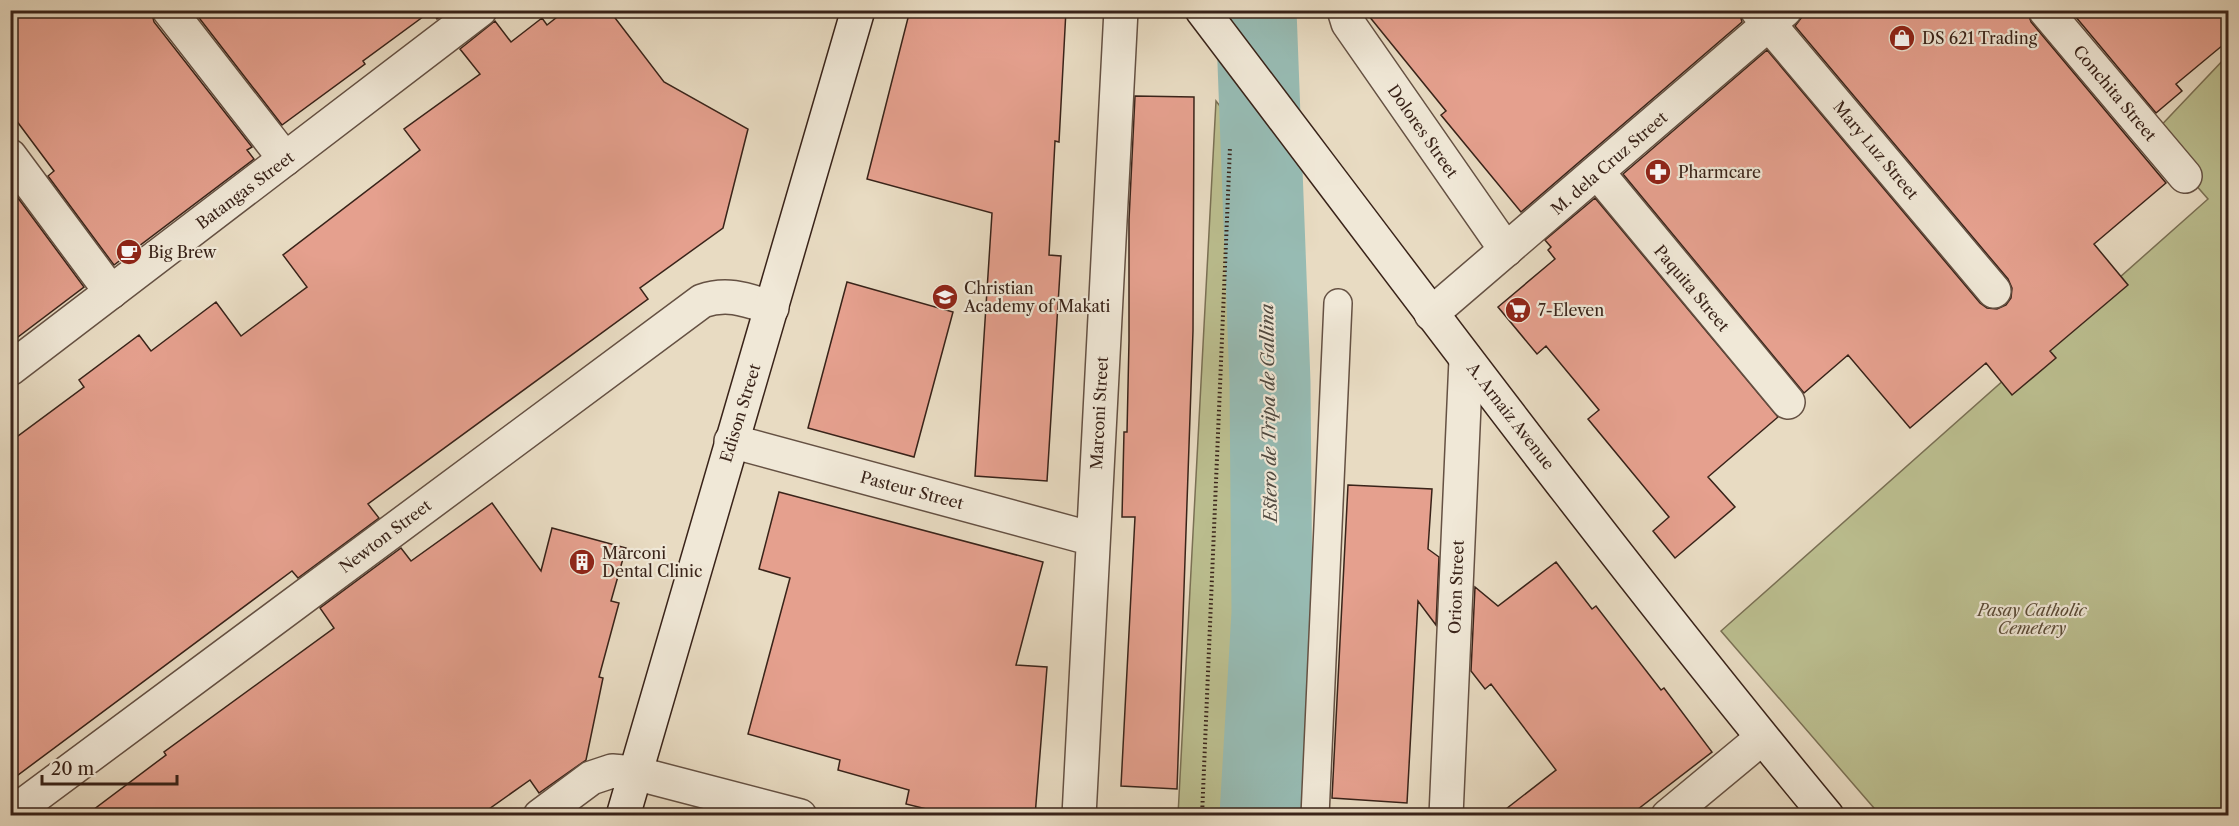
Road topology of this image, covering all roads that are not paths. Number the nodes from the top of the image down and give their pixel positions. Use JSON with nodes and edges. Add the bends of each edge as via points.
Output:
{"nodes":[{"id":1,"x":169,"y":10,"type":"edge"},
{"id":2,"x":480,"y":10,"type":"edge"},
{"id":3,"x":858,"y":10,"type":"edge"},
{"id":4,"x":1121,"y":10,"type":"edge"},
{"id":5,"x":1202,"y":10,"type":"edge"},
{"id":6,"x":1344,"y":10,"type":"edge"},
{"id":7,"x":2044,"y":10,"type":"edge"},
{"id":8,"x":1770,"y":15,"type":"edge"},
{"id":9,"x":10,"y":156,"type":"edge"},
{"id":10,"x":285,"y":159,"type":"junction"},
{"id":11,"x":1598,"y":173,"type":"junction"},
{"id":12,"x":2185,"y":176,"type":"dead end"},
{"id":13,"x":1506,"y":250,"type":"junction"},
{"id":14,"x":1994,"y":291,"type":"dead end"},
{"id":15,"x":111,"y":292,"type":"junction"},
{"id":16,"x":1338,"y":303,"type":"dead end"},
{"id":17,"x":772,"y":308,"type":"junction"},
{"id":18,"x":1431,"y":314,"type":"junction"},
{"id":19,"x":1466,"y":359,"type":"junction"},
{"id":20,"x":10,"y":369,"type":"edge"},
{"id":21,"x":1788,"y":402,"type":"dead end"},
{"id":22,"x":731,"y":441,"type":"junction"},
{"id":23,"x":1093,"y":539,"type":"junction"},
{"id":24,"x":1762,"y":738,"type":"junction"},
{"id":25,"x":635,"y":773,"type":"junction"},
{"id":26,"x":10,"y":815,"type":"edge"},
{"id":27,"x":540,"y":816,"type":"edge"},
{"id":28,"x":623,"y":816,"type":"edge"},
{"id":29,"x":800,"y":816,"type":"edge"},
{"id":30,"x":1079,"y":816,"type":"edge"},
{"id":31,"x":1315,"y":816,"type":"edge"},
{"id":32,"x":1446,"y":816,"type":"edge"},
{"id":33,"x":1668,"y":816,"type":"edge"},
{"id":34,"x":1827,"y":816,"type":"edge"}],
"edges":[{"from":1,"to":10,"type":"street"},
{"from":2,"to":10,"type":"street","name":"Batangas Street"},
{"from":3,"to":17,"type":"street","name":"Edison Street"},
{"from":4,"to":23,"type":"street","name":"Marconi Street"},
{"from":5,"to":18,"type":"street","name":"A. Arnaiz Avenue"},
{"from":6,"to":13,"type":"street","name":"Dolores Street","via":[[1348,23]]},
{"from":7,"to":12,"type":"street","name":"Conchita Street"},
{"from":8,"to":11,"type":"street","name":"M. dela Cruz Street"},
{"from":8,"to":14,"type":"street","name":"Mary Luz Street"},
{"from":9,"to":15,"type":"street"},
{"from":10,"to":15,"type":"street","name":"Batangas Street"},
{"from":11,"to":13,"type":"street","name":"M. dela Cruz Street"},
{"from":11,"to":21,"type":"street","name":"Paquita Street"},
{"from":13,"to":18,"type":"street","name":"M. dela Cruz Street"},
{"from":15,"to":20,"type":"street","name":"Batangas Street"},
{"from":16,"to":31,"type":"street"},
{"from":17,"to":22,"type":"street","name":"Edison Street"},
{"from":17,"to":26,"type":"street","name":"Newton Street","via":[[737,296],[702,301]]},
{"from":18,"to":19,"type":"street","name":"A. Arnaiz Avenue"},
{"from":19,"to":24,"type":"street","name":"A. Arnaiz Avenue"},
{"from":19,"to":32,"type":"street","name":"Orion Street"},
{"from":22,"to":23,"type":"street","name":"Pasteur Street"},
{"from":22,"to":25,"type":"street","name":"Edison Street"},
{"from":23,"to":30,"type":"street","name":"Marconi Street"},
{"from":24,"to":33,"type":"street"},
{"from":24,"to":34,"type":"street","name":"A. Arnaiz Avenue"},
{"from":25,"to":27,"type":"street","via":[[612,771],[591,778]]},
{"from":25,"to":28,"type":"street","name":"Edison Street"},
{"from":25,"to":29,"type":"street"}]}
